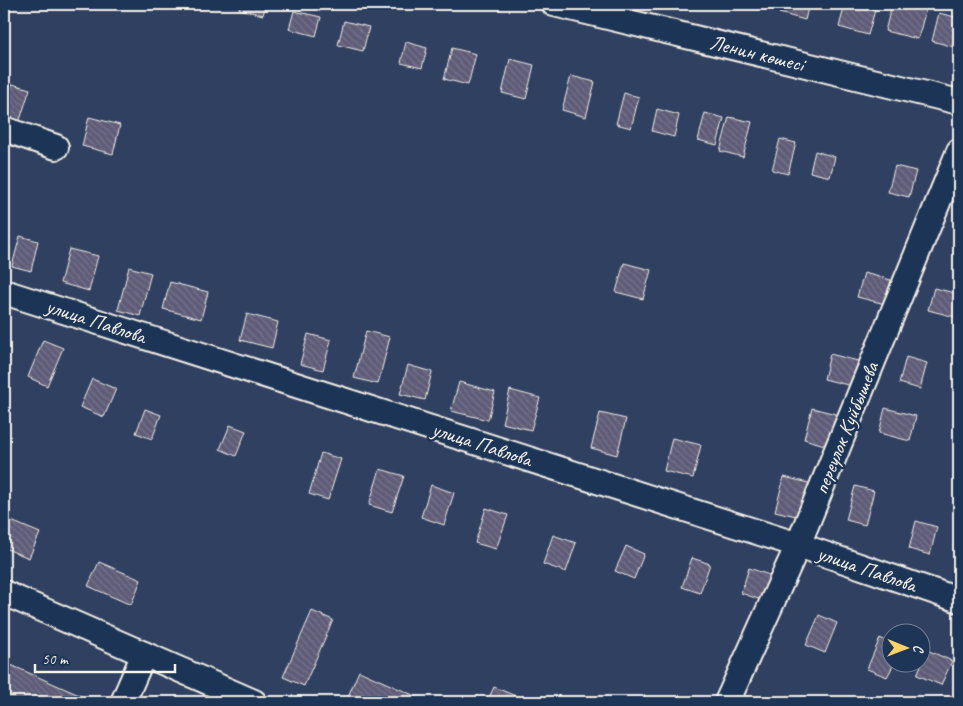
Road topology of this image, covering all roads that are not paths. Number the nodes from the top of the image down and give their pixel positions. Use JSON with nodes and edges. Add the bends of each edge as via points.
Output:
{"nodes":[{"id":1,"x":554,"y":4,"type":"edge"},
{"id":2,"x":959,"y":102,"type":"edge"},
{"id":3,"x":4,"y":129,"type":"edge"},
{"id":4,"x":56,"y":147,"type":"dead end"},
{"id":5,"x":959,"y":151,"type":"edge"},
{"id":6,"x":4,"y":292,"type":"edge"},
{"id":7,"x":798,"y":545,"type":"junction"},
{"id":8,"x":4,"y":593,"type":"edge"},
{"id":9,"x":959,"y":600,"type":"edge"},
{"id":10,"x":144,"y":654,"type":"junction"},
{"id":11,"x":207,"y":693,"type":"edge"},
{"id":12,"x":123,"y":702,"type":"edge"},
{"id":13,"x":254,"y":702,"type":"edge"},
{"id":14,"x":727,"y":702,"type":"edge"}],
"edges":[{"from":1,"to":2,"type":"street","name":"Ленин көшесі"},
{"from":3,"to":4,"type":"street"},
{"from":5,"to":7,"type":"street","name":"переулок Куйбышева"},
{"from":6,"to":7,"type":"street","name":"улица Павлова"},
{"from":7,"to":9,"type":"street","name":"улица Павлова"},
{"from":7,"to":14,"type":"street","name":"переулок Куйбышева"},
{"from":8,"to":10,"type":"street"},
{"from":10,"to":11,"type":"street"},
{"from":10,"to":12,"type":"street"},
{"from":11,"to":13,"type":"street"}]}
